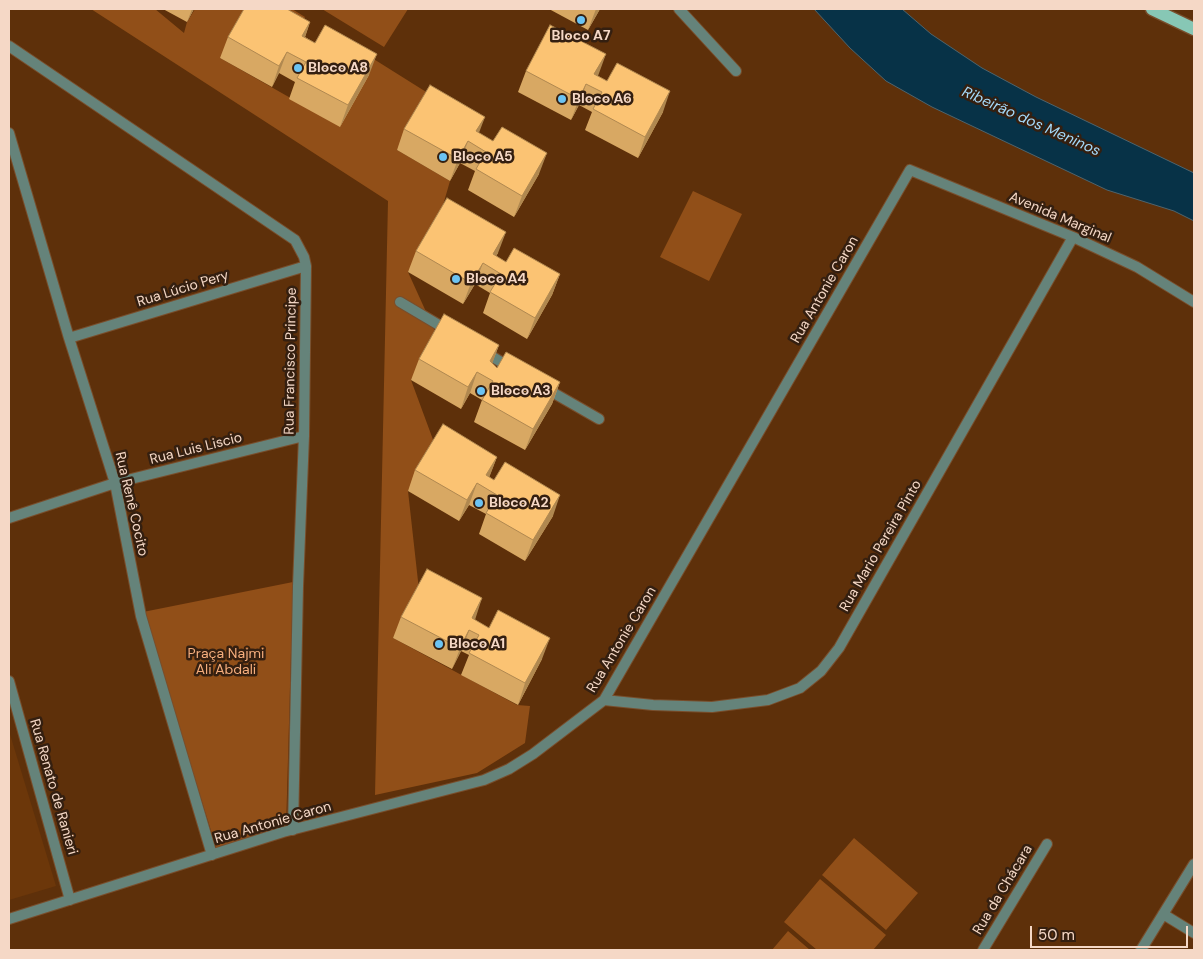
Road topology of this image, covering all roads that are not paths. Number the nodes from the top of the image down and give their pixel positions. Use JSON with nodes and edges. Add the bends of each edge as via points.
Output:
{"nodes":[{"id":1,"x":679,"y":9,"type":"edge"},
{"id":2,"x":1152,"y":9,"type":"edge"},
{"id":3,"x":1194,"y":29,"type":"edge"},
{"id":4,"x":9,"y":46,"type":"edge"},
{"id":5,"x":736,"y":71,"type":"dead end"},
{"id":6,"x":9,"y":133,"type":"edge"},
{"id":7,"x":910,"y":170,"type":"joint"},
{"id":8,"x":1073,"y":237,"type":"junction"},
{"id":9,"x":306,"y":266,"type":"junction"},
{"id":10,"x":400,"y":302,"type":"dead end"},
{"id":11,"x":1194,"y":302,"type":"edge"},
{"id":12,"x":458,"y":336,"type":"edge"},
{"id":13,"x":69,"y":338,"type":"junction"},
{"id":14,"x":475,"y":346,"type":"edge"},
{"id":15,"x":516,"y":370,"type":"edge"},
{"id":16,"x":533,"y":380,"type":"edge"},
{"id":17,"x":599,"y":420,"type":"dead end"},
{"id":18,"x":304,"y":436,"type":"junction"},
{"id":19,"x":115,"y":483,"type":"junction"},
{"id":20,"x":9,"y":518,"type":"edge"},
{"id":21,"x":9,"y":681,"type":"edge"},
{"id":22,"x":604,"y":700,"type":"junction"},
{"id":23,"x":293,"y":830,"type":"junction"},
{"id":24,"x":1047,"y":844,"type":"dead end"},
{"id":25,"x":212,"y":855,"type":"junction"},
{"id":26,"x":1194,"y":864,"type":"edge"},
{"id":27,"x":70,"y":900,"type":"junction"},
{"id":28,"x":1163,"y":914,"type":"junction"},
{"id":29,"x":9,"y":919,"type":"edge"},
{"id":30,"x":1194,"y":933,"type":"edge"},
{"id":31,"x":983,"y":950,"type":"edge"},
{"id":32,"x":1141,"y":950,"type":"edge"}],
"edges":[{"from":1,"to":5,"type":"street"},
{"from":2,"to":3,"type":"main road"},
{"from":4,"to":9,"type":"street","name":"Rua Francisco Principe","via":[[295,240]]},
{"from":6,"to":13,"type":"street","name":"Rua Renê Cocito"},
{"from":7,"to":8,"type":"street","name":"Avenida Marginal"},
{"from":7,"to":22,"type":"street","name":"Rua Antonie Caron"},
{"from":8,"to":11,"type":"street","name":"Avenida Marginal","via":[[1137,267]]},
{"from":8,"to":22,"type":"street","name":"Rua Mario Pereira Pinto","via":[[844,640],[821,671],[800,688],[768,700],[712,707],[653,706]]},
{"from":9,"to":13,"type":"street","name":"Rua Lúcio Pery"},
{"from":9,"to":18,"type":"street","name":"Rua Francisco Principe"},
{"from":10,"to":12,"type":"street"},
{"from":13,"to":19,"type":"street","name":"Rua Renê Cocito"},
{"from":14,"to":15,"type":"street"},
{"from":16,"to":17,"type":"street"},
{"from":18,"to":19,"type":"street","name":"Rua Luis Liscio"},
{"from":18,"to":23,"type":"street","name":"Rua Francisco Principe"},
{"from":19,"to":20,"type":"street","name":"Rua Luis Liscio"},
{"from":19,"to":25,"type":"street","name":"Rua Renê Cocito","via":[[141,616]]},
{"from":21,"to":27,"type":"street","name":"Rua Renato de Ranieri"},
{"from":22,"to":23,"type":"street","name":"Rua Antonie Caron","via":[[533,754],[484,780]]},
{"from":23,"to":25,"type":"street","name":"Rua Antonie Caron"},
{"from":24,"to":31,"type":"street","name":"Rua da Chácara"},
{"from":25,"to":27,"type":"street","name":"Rua Antonie Caron"},
{"from":26,"to":28,"type":"street"},
{"from":27,"to":29,"type":"street","name":"Rua Antonie Caron"},
{"from":28,"to":30,"type":"street"},
{"from":28,"to":32,"type":"street"}]}
